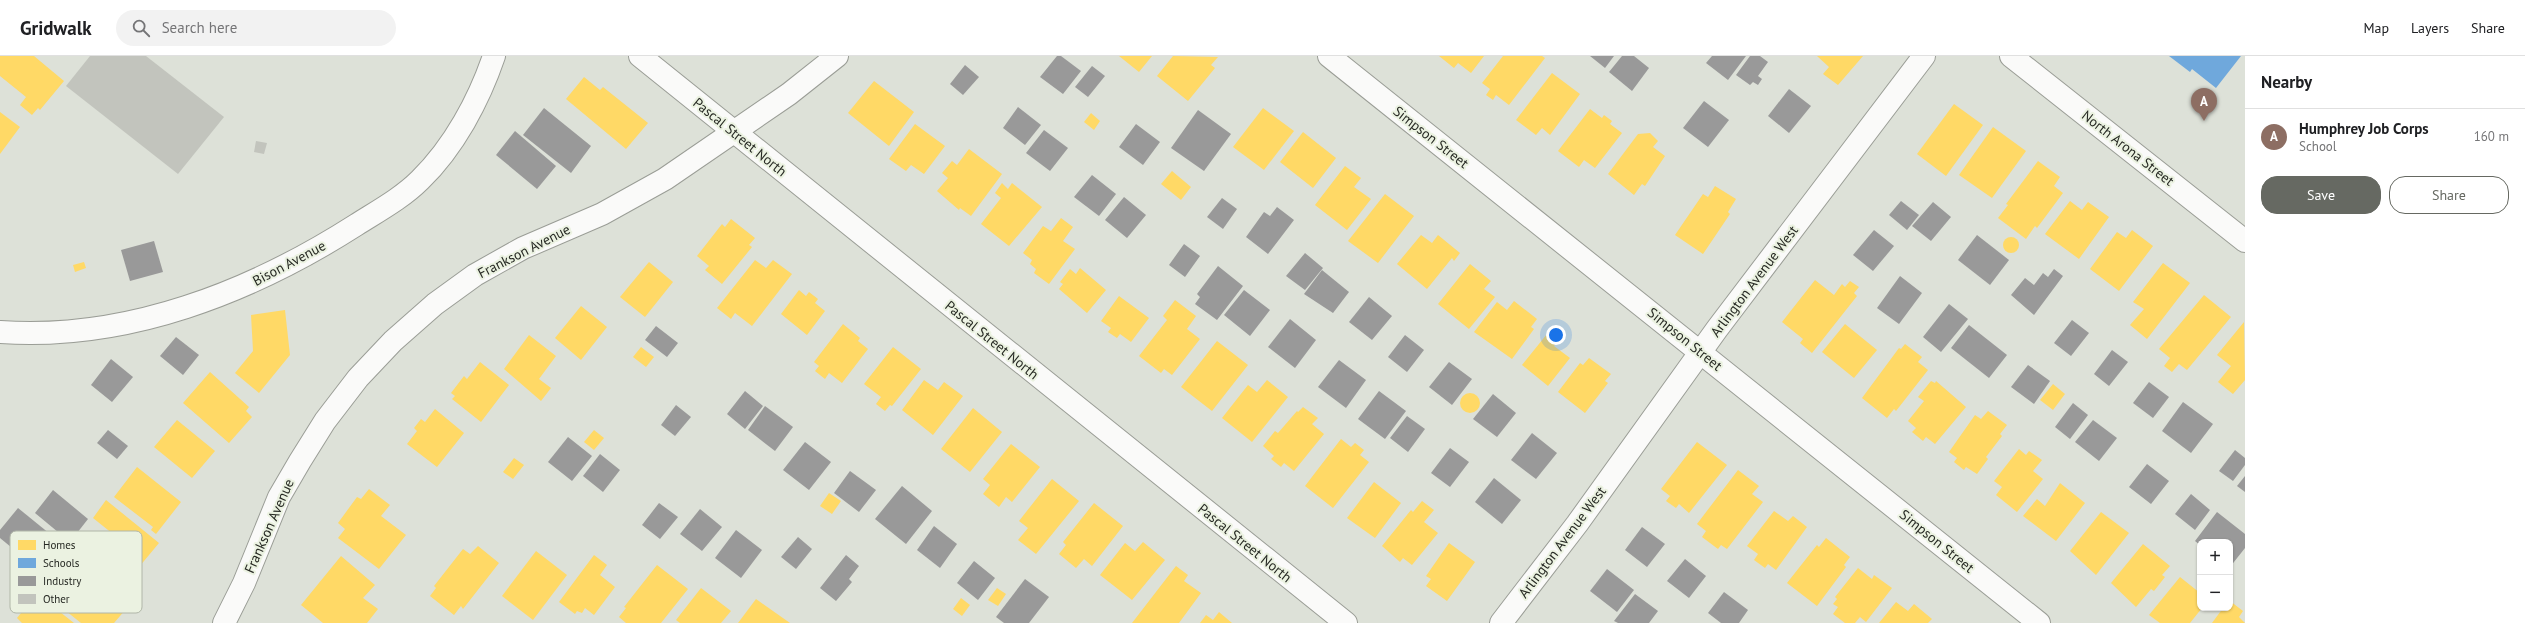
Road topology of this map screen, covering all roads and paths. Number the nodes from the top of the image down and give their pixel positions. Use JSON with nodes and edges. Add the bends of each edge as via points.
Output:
{"nodes":[{"id":1,"x":494,"y":56,"type":"edge"},
{"id":2,"x":640,"y":56,"type":"edge"},
{"id":3,"x":837,"y":56,"type":"edge"},
{"id":4,"x":1329,"y":56,"type":"edge"},
{"id":5,"x":1924,"y":56,"type":"edge"},
{"id":6,"x":2011,"y":56,"type":"edge"},
{"id":7,"x":734,"y":132,"type":"junction"},
{"id":8,"x":2245,"y":241,"type":"edge"},
{"id":9,"x":0,"y":332,"type":"edge"},
{"id":10,"x":1701,"y":352,"type":"junction"},
{"id":11,"x":224,"y":623,"type":"edge"},
{"id":12,"x":1346,"y":623,"type":"edge"},
{"id":13,"x":1501,"y":623,"type":"edge"},
{"id":14,"x":2039,"y":623,"type":"edge"}],
"edges":[{"from":1,"to":9,"type":"street","name":"Bison Avenue","via":[[471,109],[420,181],[400,197],[298,259],[235,290],[162,313],[125,322],[65,331]]},
{"from":2,"to":7,"type":"street","name":"Pascal Street North"},
{"from":3,"to":7,"type":"street","name":"Frankson Avenue"},
{"from":4,"to":10,"type":"street","name":"Simpson Street"},
{"from":5,"to":10,"type":"street","name":"Arlington Avenue West"},
{"from":6,"to":8,"type":"street","name":"North Arona Street"},
{"from":7,"to":11,"type":"street","name":"Frankson Avenue","via":[[630,199],[523,248],[475,276],[435,304],[393,341],[358,378],[325,421],[300,461],[279,497],[244,583]]},
{"from":7,"to":12,"type":"street","name":"Pascal Street North"},
{"from":10,"to":13,"type":"street","name":"Arlington Avenue West","via":[[1577,524]]},
{"from":10,"to":14,"type":"street","name":"Simpson Street"}]}
